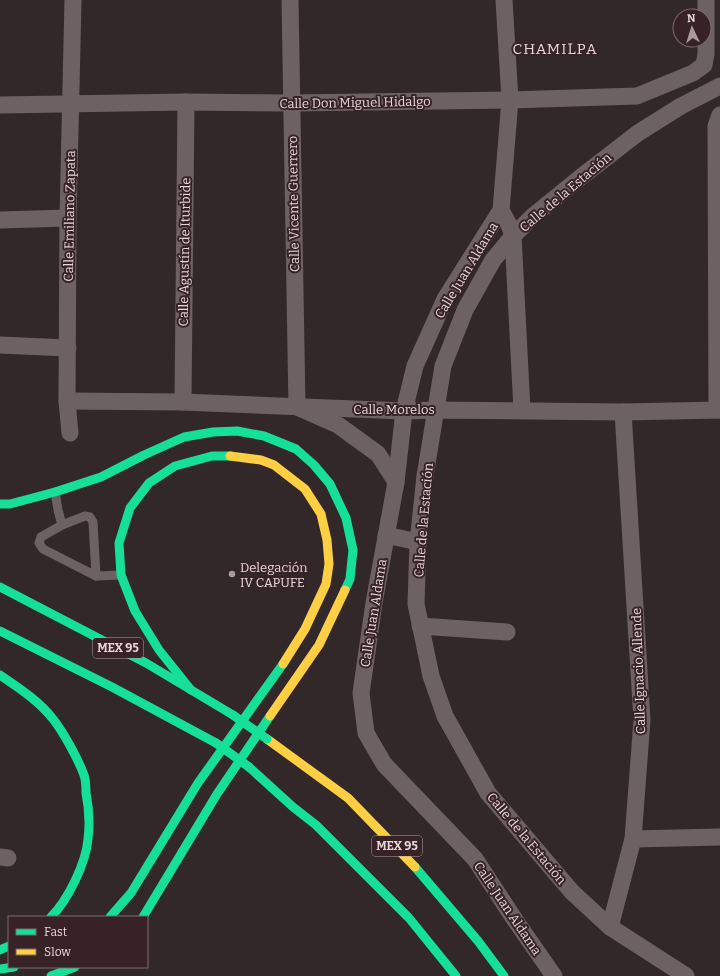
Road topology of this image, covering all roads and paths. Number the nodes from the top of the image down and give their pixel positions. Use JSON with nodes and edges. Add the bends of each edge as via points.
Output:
{"nodes":[{"id":1,"x":73,"y":0,"type":"edge"},
{"id":2,"x":290,"y":0,"type":"edge"},
{"id":3,"x":504,"y":0,"type":"edge"},
{"id":4,"x":706,"y":0,"type":"edge"},
{"id":5,"x":720,"y":86,"type":"edge"},
{"id":6,"x":510,"y":100,"type":"junction"},
{"id":7,"x":186,"y":102,"type":"junction"},
{"id":8,"x":292,"y":103,"type":"junction"},
{"id":9,"x":70,"y":104,"type":"junction"},
{"id":10,"x":0,"y":105,"type":"edge"},
{"id":11,"x":720,"y":115,"type":"edge"},
{"id":12,"x":501,"y":210,"type":"junction"},
{"id":13,"x":68,"y":218,"type":"junction"},
{"id":14,"x":0,"y":220,"type":"edge"},
{"id":15,"x":513,"y":236,"type":"junction"},
{"id":16,"x":0,"y":345,"type":"edge"},
{"id":17,"x":68,"y":348,"type":"junction"},
{"id":18,"x":67,"y":400,"type":"junction"},
{"id":19,"x":183,"y":402,"type":"junction"},
{"id":20,"x":297,"y":407,"type":"junction"},
{"id":21,"x":435,"y":410,"type":"junction"},
{"id":22,"x":522,"y":410,"type":"junction"},
{"id":23,"x":718,"y":410,"type":"edge"},
{"id":24,"x":404,"y":411,"type":"junction"},
{"id":25,"x":623,"y":412,"type":"junction"},
{"id":26,"x":70,"y":433,"type":"dead end"},
{"id":27,"x":396,"y":482,"type":"junction"},
{"id":28,"x":54,"y":492,"type":"junction"},
{"id":29,"x":0,"y":504,"type":"edge"},
{"id":30,"x":62,"y":525,"type":"junction"},
{"id":31,"x":386,"y":536,"type":"junction"},
{"id":32,"x":418,"y":542,"type":"junction"},
{"id":33,"x":121,"y":575,"type":"junction"},
{"id":34,"x":96,"y":576,"type":"junction"},
{"id":35,"x":0,"y":587,"type":"edge"},
{"id":36,"x":420,"y":626,"type":"junction"},
{"id":37,"x":0,"y":631,"type":"edge"},
{"id":38,"x":507,"y":632,"type":"dead end"},
{"id":39,"x":0,"y":675,"type":"edge"},
{"id":40,"x":191,"y":690,"type":"junction"},
{"id":41,"x":720,"y":837,"type":"edge"},
{"id":42,"x":633,"y":839,"type":"junction"},
{"id":43,"x":52,"y":916,"type":"edge"},
{"id":44,"x":111,"y":916,"type":"edge"},
{"id":45,"x":145,"y":916,"type":"edge"},
{"id":46,"x":610,"y":927,"type":"junction"},
{"id":47,"x":72,"y":968,"type":"edge"},
{"id":48,"x":51,"y":976,"type":"edge"},
{"id":49,"x":456,"y":976,"type":"edge"},
{"id":50,"x":504,"y":976,"type":"edge"},
{"id":51,"x":554,"y":976,"type":"edge"},
{"id":52,"x":686,"y":976,"type":"edge"}],
"edges":[{"from":1,"to":9,"type":"street","name":"Calle Emiliano Zapata"},
{"from":2,"to":8,"type":"street","name":"Calle Vicente Guerrero"},
{"from":3,"to":6,"type":"street","name":"Calle Juan Aldama"},
{"from":4,"to":6,"type":"street","name":"Calle Don Miguel Hidalgo","via":[[706,54],[704,65],[694,73],[637,96]]},
{"from":5,"to":15,"type":"street","name":"Calle de la Estación","via":[[681,106],[638,133],[580,176]]},
{"from":6,"to":8,"type":"street","name":"Calle Don Miguel Hidalgo"},
{"from":6,"to":12,"type":"street","name":"Calle Juan Aldama"},
{"from":7,"to":8,"type":"street","name":"Calle Don Miguel Hidalgo"},
{"from":7,"to":9,"type":"street","name":"Calle Don Miguel Hidalgo"},
{"from":7,"to":19,"type":"street","name":"Calle Agustín de Iturbide"},
{"from":8,"to":20,"type":"street","name":"Calle Vicente Guerrero"},
{"from":9,"to":10,"type":"street","name":"Calle Don Miguel Hidalgo"},
{"from":9,"to":13,"type":"street","name":"Calle Emiliano Zapata"},
{"from":11,"to":23,"type":"street","via":[[716,126]]},
{"from":12,"to":15,"type":"street","name":"Calle Juan Aldama"},
{"from":12,"to":24,"type":"street","name":"Calle Juan Aldama","via":[[445,299],[414,366]]},
{"from":13,"to":14,"type":"street"},
{"from":13,"to":17,"type":"street","name":"Calle Emiliano Zapata"},
{"from":15,"to":21,"type":"street","name":"Calle de la Estación","via":[[493,260],[465,310],[443,366]]},
{"from":15,"to":22,"type":"street","name":"Calle Juan Aldama"},
{"from":16,"to":17,"type":"street"},
{"from":17,"to":18,"type":"street","name":"Calle Emiliano Zapata"},
{"from":18,"to":19,"type":"street","name":"Calle Morelos"},
{"from":18,"to":26,"type":"street","name":"Calle Emiliano Zapata"},
{"from":19,"to":20,"type":"street","name":"Calle Morelos"},
{"from":20,"to":24,"type":"street","name":"Calle Morelos"},
{"from":20,"to":27,"type":"street","via":[[338,425],[378,454]]},
{"from":21,"to":22,"type":"street","name":"Calle Morelos"},
{"from":21,"to":24,"type":"street","name":"Calle Morelos"},
{"from":21,"to":32,"type":"street","name":"Calle de la Estación"},
{"from":22,"to":25,"type":"street","name":"Calle Morelos"},
{"from":23,"to":25,"type":"street","name":"Calle Morelos"},
{"from":24,"to":27,"type":"street","name":"Calle Juan Aldama"},
{"from":25,"to":42,"type":"street","name":"Calle Ignacio Allende","via":[[642,720]]},
{"from":27,"to":31,"type":"street","name":"Calle Juan Aldama"},
{"from":28,"to":29,"type":"highway","via":[[10,504]]},
{"from":28,"to":30,"type":"lane"},
{"from":28,"to":45,"type":"highway","via":[[101,477],[184,437],[237,431],[264,436],[296,449],[330,484],[346,518],[353,550],[350,580],[319,644],[217,794]]},
{"from":30,"to":34,"type":"lane","via":[[85,516],[90,517],[93,522]]},
{"from":30,"to":34,"type":"lane","via":[[41,537],[39,543],[43,549]]},
{"from":31,"to":32,"type":"street"},
{"from":31,"to":51,"type":"street","name":"Calle Juan Aldama","via":[[361,693],[366,733],[384,764],[476,859]]},
{"from":32,"to":36,"type":"street","name":"Calle de la Estación","via":[[416,604]]},
{"from":33,"to":34,"type":"lane"},
{"from":33,"to":40,"type":"highway","via":[[135,611],[155,644]]},
{"from":33,"to":44,"type":"highway","via":[[119,543],[130,508],[149,482],[175,466],[212,456],[261,460],[274,465],[304,489],[321,514],[329,564],[326,584],[305,629],[278,672],[198,783],[130,893]]},
{"from":35,"to":40,"type":"highway","number":"MEX 95","via":[[146,663]]},
{"from":36,"to":38,"type":"street"},
{"from":36,"to":46,"type":"street","name":"Calle de la Estación","via":[[431,676],[445,716],[488,793],[572,892]]},
{"from":37,"to":49,"type":"highway","number":"MEX 95","bridge":true,"via":[[216,743],[249,767],[316,825],[409,918]]},
{"from":39,"to":43,"type":"highway","via":[[26,692],[54,719],[84,776],[89,812],[88,840],[72,886]]},
{"from":40,"to":50,"type":"highway","number":"MEX 95","bridge":true,"via":[[268,739],[348,798],[436,890]]},
{"from":41,"to":42,"type":"street"},
{"from":42,"to":46,"type":"street","name":"Calle Ignacio Allende"},
{"from":46,"to":52,"type":"street","name":"Calle de la Estación"},
{"from":47,"to":48,"type":"highway"}]}
